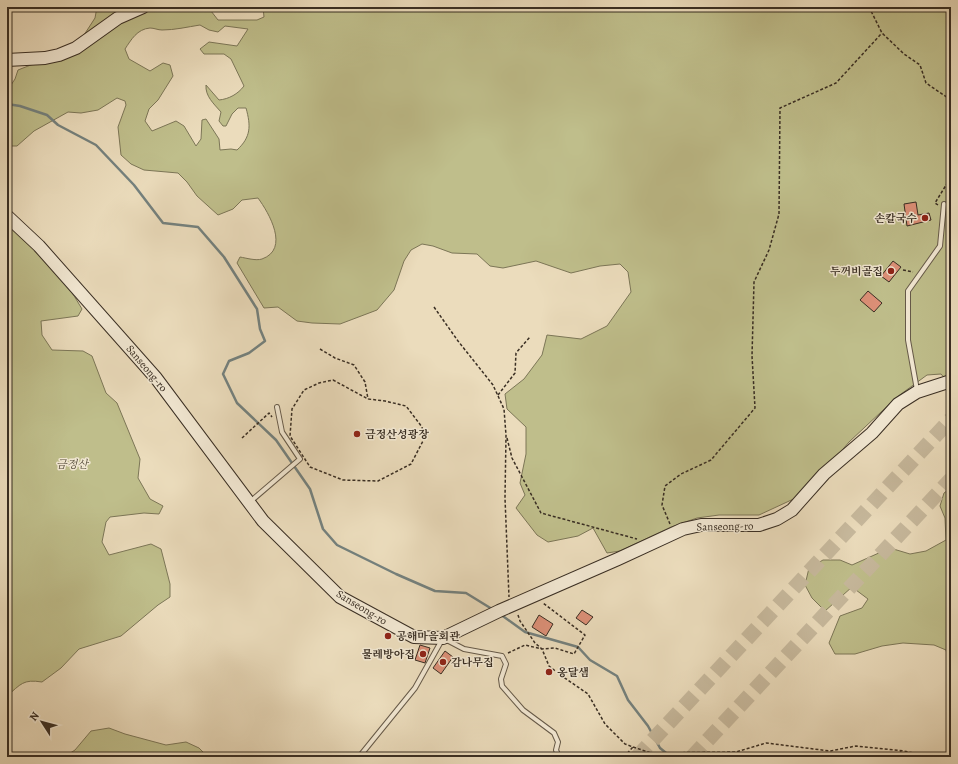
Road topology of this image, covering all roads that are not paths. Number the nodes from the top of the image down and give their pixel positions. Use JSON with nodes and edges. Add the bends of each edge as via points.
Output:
{"nodes":[{"id":1,"x":143,"y":7,"type":"edge"},
{"id":2,"x":7,"y":60,"type":"edge"},
{"id":3,"x":944,"y":204,"type":"road end"},
{"id":4,"x":7,"y":216,"type":"edge"},
{"id":5,"x":951,"y":381,"type":"edge"},
{"id":6,"x":917,"y":392,"type":"junction"},
{"id":7,"x":277,"y":407,"type":"dead end"},
{"id":8,"x":249,"y":503,"type":"junction"},
{"id":9,"x":443,"y":638,"type":"junction"},
{"id":10,"x":359,"y":757,"type":"edge"},
{"id":11,"x":559,"y":757,"type":"edge"}],
"edges":[{"from":1,"to":2,"type":"main road","via":[[118,18],[76,48],[59,55]]},
{"from":3,"to":6,"type":"lane","via":[[940,246],[908,291],[908,340]]},
{"from":4,"to":8,"type":"main road","name":"Sanseong-ro","via":[[39,246],[156,378]]},
{"from":5,"to":6,"type":"main road","name":"Sanseong-ro"},
{"from":6,"to":9,"type":"main road","name":"Sanseong-ro","via":[[898,404],[872,433],[834,464],[800,502],[777,519],[759,525],[691,526]]},
{"from":7,"to":8,"type":"lane","via":[[282,432],[300,459]]},
{"from":8,"to":9,"type":"main road","name":"Sanseong-ro","via":[[263,521],[340,597],[414,637]]},
{"from":9,"to":10,"type":"lane","via":[[415,688]]},
{"from":9,"to":11,"type":"lane","via":[[464,649],[502,656],[506,664],[501,679],[502,686],[523,710],[554,733],[558,742],[556,750]]}]}
